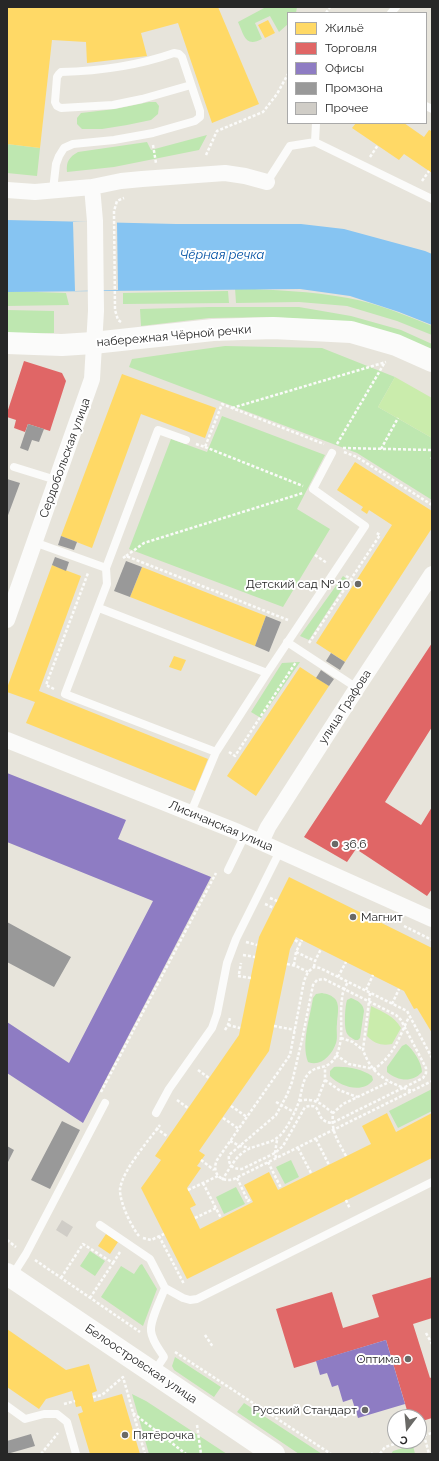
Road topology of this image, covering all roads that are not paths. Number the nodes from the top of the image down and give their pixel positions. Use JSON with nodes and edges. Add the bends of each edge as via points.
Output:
{"nodes":[{"id":1,"x":191,"y":85,"type":"junction"},
{"id":2,"x":316,"y":124,"type":"edge"},
{"id":3,"x":315,"y":142,"type":"junction"},
{"id":4,"x":267,"y":182,"type":"joint"},
{"id":5,"x":92,"y":187,"type":"junction"},
{"id":6,"x":7,"y":190,"type":"edge"},
{"id":7,"x":53,"y":190,"type":"junction"},
{"id":8,"x":432,"y":199,"type":"edge"},
{"id":9,"x":94,"y":343,"type":"junction"},
{"id":10,"x":7,"y":344,"type":"edge"},
{"id":11,"x":432,"y":361,"type":"edge"},
{"id":12,"x":186,"y":440,"type":"road end"},
{"id":13,"x":333,"y":451,"type":"road end"},
{"id":14,"x":14,"y":467,"type":"dead end"},
{"id":15,"x":56,"y":480,"type":"junction"},
{"id":16,"x":34,"y":542,"type":"junction"},
{"id":17,"x":106,"y":568,"type":"junction"},
{"id":18,"x":432,"y":574,"type":"edge"},
{"id":19,"x":99,"y":608,"type":"junction"},
{"id":20,"x":7,"y":620,"type":"edge"},
{"id":21,"x":287,"y":642,"type":"junction"},
{"id":22,"x":267,"y":674,"type":"junction"},
{"id":23,"x":356,"y":688,"type":"junction"},
{"id":24,"x":7,"y":740,"type":"edge"},
{"id":25,"x":216,"y":752,"type":"junction"},
{"id":26,"x":191,"y":812,"type":"junction"},
{"id":27,"x":244,"y":835,"type":"junction"},
{"id":28,"x":261,"y":842,"type":"junction"},
{"id":29,"x":280,"y":851,"type":"junction"},
{"id":30,"x":228,"y":870,"type":"dead end"},
{"id":31,"x":432,"y":919,"type":"edge"},
{"id":32,"x":104,"y":1103,"type":"dead end"},
{"id":33,"x":156,"y":1113,"type":"road end"},
{"id":34,"x":432,"y":1182,"type":"edge"},
{"id":35,"x":100,"y":1225,"type":"dead end"},
{"id":36,"x":9,"y":1276,"type":"edge"},
{"id":37,"x":165,"y":1288,"type":"junction"},
{"id":38,"x":154,"y":1373,"type":"junction"},
{"id":39,"x":7,"y":1406,"type":"edge"},
{"id":40,"x":76,"y":1454,"type":"edge"},
{"id":41,"x":274,"y":1454,"type":"edge"}],
"edges":[{"from":1,"to":1,"type":"lane","via":[[113,105],[61,108],[55,102],[57,78],[61,72],[106,70],[174,53],[182,57]]},
{"from":1,"to":7,"type":"lane","via":[[200,111],[200,117],[195,121],[153,133],[73,144],[64,148],[56,164]]},
{"from":2,"to":3,"type":"lane"},
{"from":3,"to":4,"type":"lane","via":[[290,146]]},
{"from":3,"to":8,"type":"lane"},
{"from":4,"to":5,"type":"street","via":[[225,173],[122,181]]},
{"from":5,"to":7,"type":"street"},
{"from":5,"to":9,"type":"street","name":"Сердобольская улица","via":[[96,290]]},
{"from":6,"to":7,"type":"street"},
{"from":9,"to":10,"type":"street","name":"набережная Чёрной речки"},
{"from":9,"to":11,"type":"street","name":"набережная Чёрной речки","via":[[213,330],[273,328],[351,332],[391,353]]},
{"from":9,"to":15,"type":"street","name":"Сердобольская улица","via":[[92,379]]},
{"from":12,"to":17,"type":"lane","via":[[158,430]]},
{"from":13,"to":21,"type":"lane","via":[[313,490],[365,526]]},
{"from":14,"to":15,"type":"lane"},
{"from":15,"to":16,"type":"street","name":"Сердобольская улица"},
{"from":16,"to":17,"type":"lane"},
{"from":16,"to":20,"type":"street","name":"Сердобольская улица"},
{"from":17,"to":19,"type":"lane","via":[[107,584]]},
{"from":18,"to":23,"type":"street","name":"улица Графова"},
{"from":19,"to":22,"type":"lane"},
{"from":19,"to":25,"type":"lane","via":[[65,694]]},
{"from":21,"to":22,"type":"lane"},
{"from":21,"to":23,"type":"lane"},
{"from":22,"to":25,"type":"lane"},
{"from":23,"to":28,"type":"street","name":"улица Графова"},
{"from":24,"to":26,"type":"street","name":"Лисичанская улица"},
{"from":25,"to":26,"type":"lane"},
{"from":26,"to":27,"type":"street","name":"Лисичанская улица"},
{"from":27,"to":28,"type":"street","name":"Лисичанская улица"},
{"from":27,"to":30,"type":"lane"},
{"from":28,"to":29,"type":"street","name":"Лисичанская улица"},
{"from":29,"to":31,"type":"street","name":"Лисичанская улица"},
{"from":29,"to":33,"type":"lane","via":[[236,939],[212,1028],[169,1089]]},
{"from":32,"to":36,"type":"lane","via":[[26,1254]]},
{"from":34,"to":37,"type":"lane","via":[[197,1299],[182,1298]]},
{"from":35,"to":37,"type":"lane","via":[[150,1259]]},
{"from":36,"to":38,"type":"street","name":"Белоостровская улица"},
{"from":37,"to":38,"type":"lane","via":[[151,1331],[164,1357]]},
{"from":38,"to":41,"type":"street","name":"Белоостровская улица"},
{"from":39,"to":40,"type":"lane","via":[[25,1419],[44,1414],[57,1414],[67,1422]]}]}
